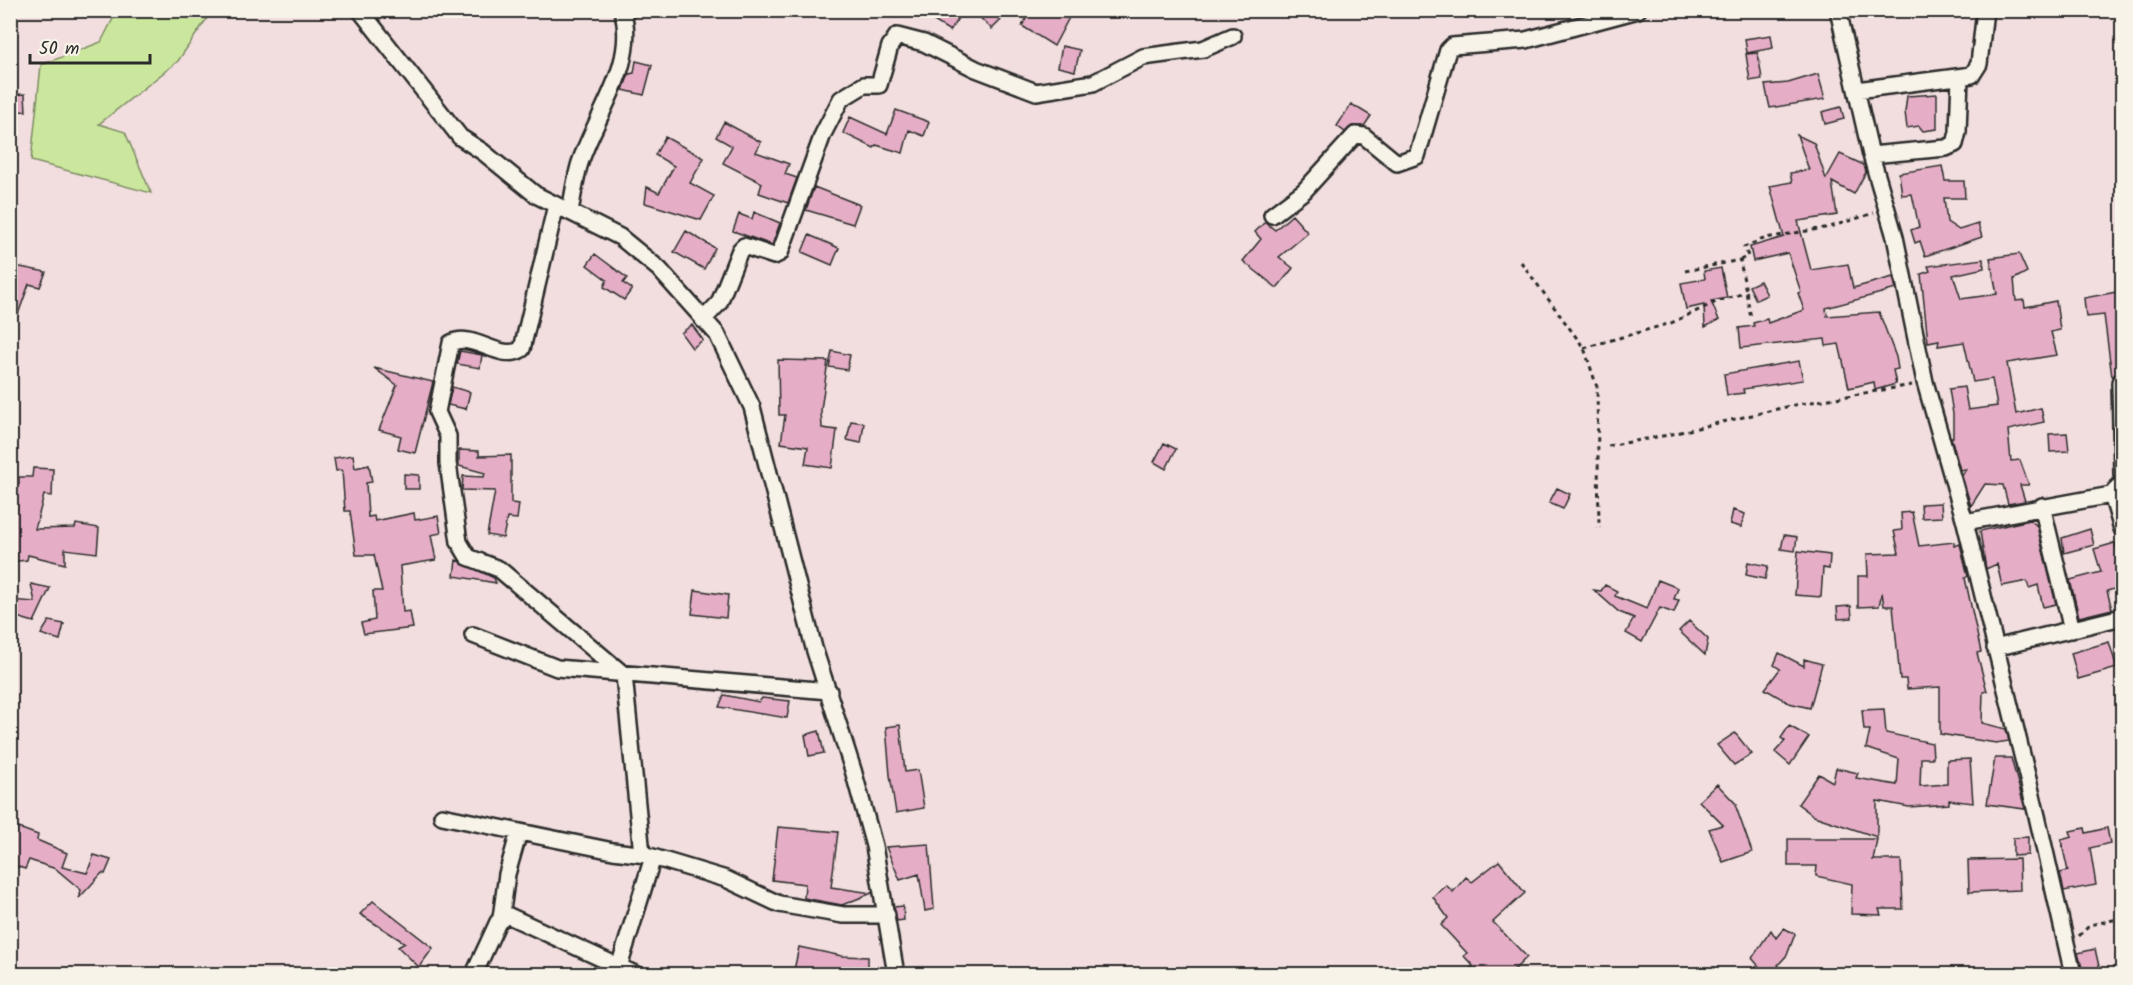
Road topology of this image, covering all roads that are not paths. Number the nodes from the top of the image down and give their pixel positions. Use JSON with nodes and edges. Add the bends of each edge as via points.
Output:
{"nodes":[{"id":1,"x":360,"y":10,"type":"edge"},
{"id":2,"x":622,"y":10,"type":"edge"},
{"id":3,"x":1638,"y":10,"type":"edge"},
{"id":4,"x":1838,"y":10,"type":"edge"},
{"id":5,"x":1984,"y":10,"type":"edge"},
{"id":6,"x":1233,"y":36,"type":"dead end"},
{"id":7,"x":1960,"y":77,"type":"junction"},
{"id":8,"x":1857,"y":90,"type":"junction"},
{"id":9,"x":1871,"y":155,"type":"junction"},
{"id":10,"x":563,"y":208,"type":"junction"},
{"id":11,"x":1272,"y":215,"type":"dead end"},
{"id":12,"x":703,"y":320,"type":"junction"},
{"id":13,"x":2120,"y":382,"type":"dead end"},
{"id":14,"x":2122,"y":474,"type":"edge"},
{"id":15,"x":2122,"y":480,"type":"edge"},
{"id":16,"x":2117,"y":494,"type":"edge"},
{"id":17,"x":2042,"y":506,"type":"junction"},
{"id":18,"x":1965,"y":522,"type":"junction"},
{"id":19,"x":2122,"y":529,"type":"edge"},
{"id":20,"x":2122,"y":617,"type":"edge"},
{"id":21,"x":2072,"y":630,"type":"junction"},
{"id":22,"x":473,"y":635,"type":"dead end"},
{"id":23,"x":1995,"y":648,"type":"junction"},
{"id":24,"x":624,"y":675,"type":"junction"},
{"id":25,"x":828,"y":691,"type":"junction"},
{"id":26,"x":442,"y":816,"type":"dead end"},
{"id":27,"x":519,"y":832,"type":"junction"},
{"id":28,"x":647,"y":855,"type":"junction"},
{"id":29,"x":887,"y":915,"type":"junction"},
{"id":30,"x":501,"y":918,"type":"junction"},
{"id":31,"x":619,"y":967,"type":"junction"},
{"id":32,"x":474,"y":975,"type":"edge"},
{"id":33,"x":635,"y":975,"type":"edge"},
{"id":34,"x":896,"y":975,"type":"edge"},
{"id":35,"x":2073,"y":975,"type":"edge"}],
"edges":[{"from":1,"to":10,"type":"street","via":[[460,137],[536,195]]},
{"from":2,"to":10,"type":"street","via":[[628,28],[622,64]]},
{"from":3,"to":11,"type":"street","via":[[1516,42],[1452,46],[1419,152],[1407,161],[1394,161],[1364,136],[1355,135],[1304,190]]},
{"from":4,"to":8,"type":"street"},
{"from":5,"to":7,"type":"street","via":[[1979,64],[1972,75]]},
{"from":6,"to":12,"type":"street","via":[[1203,49],[1143,57],[1093,83],[1036,92],[924,43],[897,36],[890,46],[879,85],[862,86],[837,106],[780,253],[774,256],[744,246],[719,303]]},
{"from":7,"to":8,"type":"street"},
{"from":7,"to":9,"type":"street","via":[[1954,144]]},
{"from":8,"to":9,"type":"street"},
{"from":9,"to":18,"type":"street","via":[[1895,237],[1925,382]]},
{"from":10,"to":12,"type":"street","via":[[628,244],[659,269]]},
{"from":10,"to":24,"type":"street","via":[[522,349],[511,353],[462,340],[451,344],[437,415],[448,436],[448,463],[459,542],[464,552],[499,569]]},
{"from":12,"to":25,"type":"street","via":[[717,334],[752,407]]},
{"from":13,"to":14,"type":"street"},
{"from":15,"to":16,"type":"street"},
{"from":16,"to":17,"type":"street"},
{"from":16,"to":19,"type":"street"},
{"from":17,"to":18,"type":"street"},
{"from":17,"to":21,"type":"street"},
{"from":18,"to":23,"type":"street"},
{"from":20,"to":21,"type":"street"},
{"from":21,"to":23,"type":"street"},
{"from":22,"to":24,"type":"street","via":[[557,668]]},
{"from":23,"to":35,"type":"street"},
{"from":24,"to":25,"type":"street"},
{"from":24,"to":28,"type":"street"},
{"from":25,"to":29,"type":"street","via":[[874,846]]},
{"from":26,"to":27,"type":"street"},
{"from":27,"to":28,"type":"street"},
{"from":27,"to":30,"type":"street","via":[[507,874]]},
{"from":28,"to":29,"type":"street","via":[[726,879],[774,902],[843,915]]},
{"from":28,"to":31,"type":"street"},
{"from":29,"to":34,"type":"street"},
{"from":30,"to":31,"type":"street","via":[[514,916]]},
{"from":30,"to":32,"type":"street"},
{"from":31,"to":33,"type":"street"}]}
